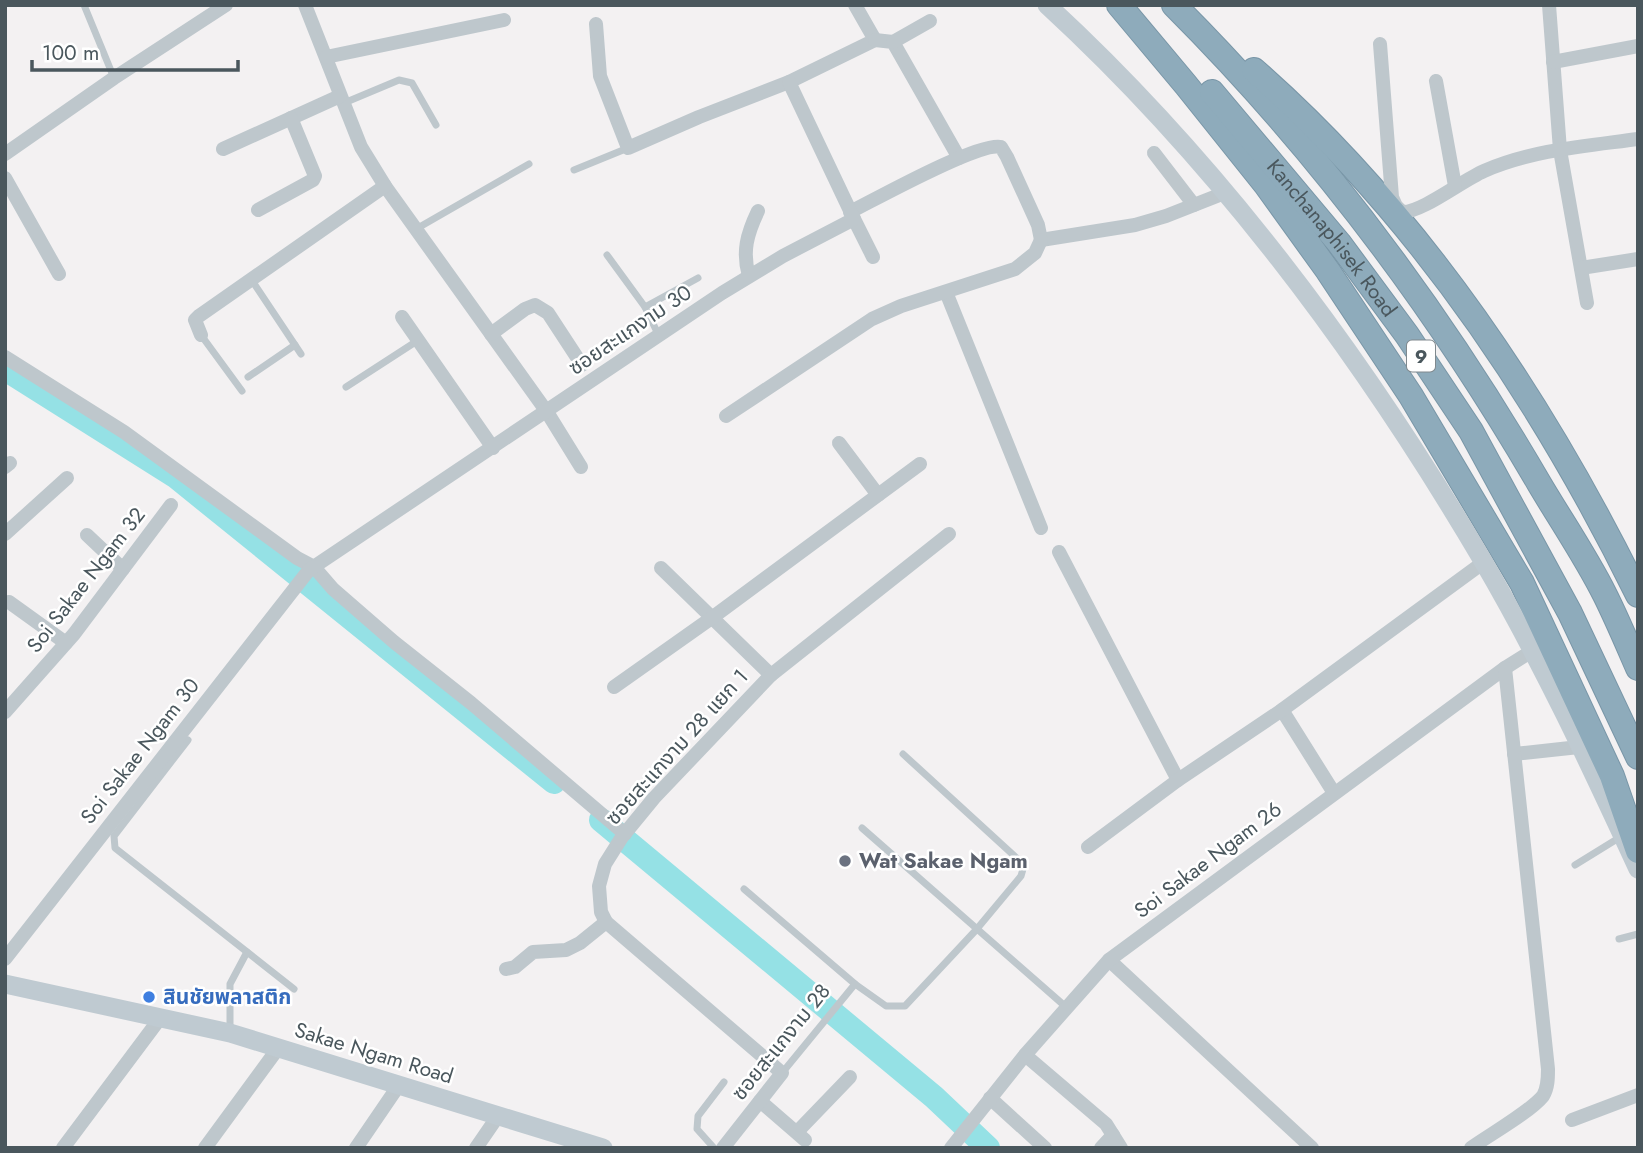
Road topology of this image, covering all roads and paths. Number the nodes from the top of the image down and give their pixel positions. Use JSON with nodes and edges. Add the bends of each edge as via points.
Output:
{"nodes":[{"id":1,"x":84,"y":5,"type":"edge"},
{"id":2,"x":226,"y":5,"type":"edge"},
{"id":3,"x":305,"y":5,"type":"edge"},
{"id":4,"x":855,"y":5,"type":"edge"},
{"id":5,"x":1047,"y":5,"type":"edge"},
{"id":6,"x":1119,"y":5,"type":"edge"},
{"id":7,"x":1129,"y":5,"type":"edge"},
{"id":8,"x":1176,"y":5,"type":"edge"},
{"id":9,"x":1549,"y":5,"type":"edge"},
{"id":10,"x":504,"y":20,"type":"dead end"},
{"id":11,"x":930,"y":21,"type":"dead end"},
{"id":12,"x":596,"y":24,"type":"dead end"},
{"id":13,"x":875,"y":40,"type":"junction"},
{"id":14,"x":892,"y":42,"type":"junction"},
{"id":15,"x":1380,"y":44,"type":"dead end"},
{"id":16,"x":1638,"y":46,"type":"edge"},
{"id":17,"x":326,"y":57,"type":"junction"},
{"id":18,"x":1553,"y":62,"type":"junction"},
{"id":19,"x":114,"y":78,"type":"junction"},
{"id":20,"x":1436,"y":81,"type":"dead end"},
{"id":21,"x":789,"y":82,"type":"junction"},
{"id":22,"x":342,"y":100,"type":"junction"},
{"id":23,"x":291,"y":118,"type":"junction"},
{"id":24,"x":436,"y":125,"type":"dead end"},
{"id":25,"x":1638,"y":139,"type":"edge"},
{"id":26,"x":628,"y":148,"type":"junction"},
{"id":27,"x":223,"y":149,"type":"dead end"},
{"id":28,"x":1560,"y":150,"type":"junction"},
{"id":29,"x":1154,"y":153,"type":"dead end"},
{"id":30,"x":5,"y":154,"type":"edge"},
{"id":31,"x":960,"y":158,"type":"junction"},
{"id":32,"x":529,"y":164,"type":"dead end"},
{"id":33,"x":573,"y":170,"type":"dead end"},
{"id":34,"x":5,"y":178,"type":"edge"},
{"id":35,"x":385,"y":186,"type":"junction"},
{"id":36,"x":1455,"y":186,"type":"junction"},
{"id":37,"x":1227,"y":192,"type":"junction"},
{"id":38,"x":1194,"y":205,"type":"junction"},
{"id":39,"x":258,"y":210,"type":"dead end"},
{"id":40,"x":758,"y":211,"type":"dead end"},
{"id":41,"x":852,"y":216,"type":"junction"},
{"id":42,"x":416,"y":229,"type":"junction"},
{"id":43,"x":1041,"y":240,"type":"junction"},
{"id":44,"x":607,"y":255,"type":"dead end"},
{"id":45,"x":873,"y":257,"type":"dead end"},
{"id":46,"x":1638,"y":259,"type":"edge"},
{"id":47,"x":1581,"y":268,"type":"junction"},
{"id":48,"x":60,"y":274,"type":"dead end"},
{"id":49,"x":749,"y":276,"type":"junction"},
{"id":50,"x":698,"y":278,"type":"dead end"},
{"id":51,"x":251,"y":279,"type":"junction"},
{"id":52,"x":946,"y":292,"type":"junction"},
{"id":53,"x":1587,"y":303,"type":"dead end"},
{"id":54,"x":645,"y":307,"type":"junction"},
{"id":55,"x":402,"y":317,"type":"dead end"},
{"id":56,"x":491,"y":334,"type":"junction"},
{"id":57,"x":201,"y":335,"type":"joint"},
{"id":58,"x":659,"y":336,"type":"junction"},
{"id":59,"x":417,"y":341,"type":"junction"},
{"id":60,"x":295,"y":345,"type":"junction"},
{"id":61,"x":301,"y":354,"type":"dead end"},
{"id":62,"x":5,"y":358,"type":"edge"},
{"id":63,"x":582,"y":365,"type":"dead end"},
{"id":64,"x":248,"y":377,"type":"dead end"},
{"id":65,"x":346,"y":387,"type":"dead end"},
{"id":66,"x":242,"y":391,"type":"dead end"},
{"id":67,"x":547,"y":412,"type":"junction"},
{"id":68,"x":726,"y":416,"type":"dead end"},
{"id":69,"x":839,"y":443,"type":"dead end"},
{"id":70,"x":493,"y":448,"type":"junction"},
{"id":71,"x":920,"y":464,"type":"dead end"},
{"id":72,"x":581,"y":467,"type":"dead end"},
{"id":73,"x":67,"y":478,"type":"dead end"},
{"id":74,"x":878,"y":495,"type":"junction"},
{"id":75,"x":171,"y":505,"type":"dead end"},
{"id":76,"x":1041,"y":528,"type":"dead end"},
{"id":77,"x":5,"y":534,"type":"edge"},
{"id":78,"x":949,"y":534,"type":"dead end"},
{"id":79,"x":87,"y":535,"type":"dead end"},
{"id":80,"x":1059,"y":552,"type":"dead end"},
{"id":81,"x":1484,"y":562,"type":"junction"},
{"id":82,"x":661,"y":568,"type":"dead end"},
{"id":83,"x":123,"y":569,"type":"junction"},
{"id":84,"x":312,"y":569,"type":"junction"},
{"id":85,"x":1638,"y":595,"type":"edge"},
{"id":86,"x":9,"y":602,"type":"dead end"},
{"id":87,"x":713,"y":617,"type":"junction"},
{"id":88,"x":66,"y":643,"type":"junction"},
{"id":89,"x":1532,"y":651,"type":"junction"},
{"id":90,"x":1505,"y":668,"type":"junction"},
{"id":91,"x":1638,"y":668,"type":"edge"},
{"id":92,"x":771,"y":675,"type":"junction"},
{"id":93,"x":614,"y":687,"type":"dead end"},
{"id":94,"x":1282,"y":710,"type":"junction"},
{"id":95,"x":5,"y":712,"type":"edge"},
{"id":96,"x":188,"y":740,"type":"dead end"},
{"id":97,"x":1579,"y":747,"type":"junction"},
{"id":98,"x":903,"y":754,"type":"dead end"},
{"id":99,"x":1514,"y":754,"type":"junction"},
{"id":100,"x":1638,"y":757,"type":"edge"},
{"id":101,"x":1178,"y":780,"type":"junction"},
{"id":102,"x":1334,"y":793,"type":"junction"},
{"id":103,"x":862,"y":828,"type":"dead end"},
{"id":104,"x":624,"y":836,"type":"junction"},
{"id":105,"x":1630,"y":843,"type":"edge"},
{"id":106,"x":1088,"y":847,"type":"dead end"},
{"id":107,"x":1575,"y":865,"type":"dead end"},
{"id":108,"x":1638,"y":869,"type":"edge"},
{"id":109,"x":744,"y":889,"type":"dead end"},
{"id":110,"x":606,"y":922,"type":"junction"},
{"id":111,"x":976,"y":930,"type":"junction"},
{"id":112,"x":1638,"y":934,"type":"edge"},
{"id":113,"x":1619,"y":939,"type":"dead end"},
{"id":114,"x":247,"y":952,"type":"junction"},
{"id":115,"x":5,"y":959,"type":"edge"},
{"id":116,"x":1109,"y":960,"type":"junction"},
{"id":117,"x":506,"y":969,"type":"dead end"},
{"id":118,"x":5,"y":984,"type":"edge"},
{"id":119,"x":855,"y":984,"type":"junction"},
{"id":120,"x":294,"y":989,"type":"dead end"},
{"id":121,"x":1067,"y":1008,"type":"junction"},
{"id":122,"x":161,"y":1017,"type":"junction"},
{"id":123,"x":230,"y":1033,"type":"junction"},
{"id":124,"x":279,"y":1047,"type":"junction"},
{"id":125,"x":1025,"y":1055,"type":"junction"},
{"id":126,"x":782,"y":1073,"type":"junction"},
{"id":127,"x":849,"y":1077,"type":"dead end"},
{"id":128,"x":724,"y":1082,"type":"dead end"},
{"id":129,"x":399,"y":1085,"type":"junction"},
{"id":130,"x":1638,"y":1095,"type":"edge"},
{"id":131,"x":990,"y":1098,"type":"junction"},
{"id":132,"x":760,"y":1101,"type":"junction"},
{"id":133,"x":498,"y":1116,"type":"junction"},
{"id":134,"x":1572,"y":1120,"type":"dead end"},
{"id":135,"x":1113,"y":1135,"type":"junction"},
{"id":136,"x":952,"y":1146,"type":"edge"},
{"id":137,"x":63,"y":1148,"type":"edge"},
{"id":138,"x":205,"y":1148,"type":"edge"},
{"id":139,"x":356,"y":1148,"type":"edge"},
{"id":140,"x":476,"y":1148,"type":"edge"},
{"id":141,"x":603,"y":1148,"type":"edge"},
{"id":142,"x":715,"y":1148,"type":"edge"},
{"id":143,"x":723,"y":1148,"type":"edge"},
{"id":144,"x":1045,"y":1148,"type":"edge"},
{"id":145,"x":1101,"y":1148,"type":"edge"},
{"id":146,"x":1121,"y":1148,"type":"edge"},
{"id":147,"x":1312,"y":1148,"type":"edge"},
{"id":148,"x":1471,"y":1148,"type":"edge"}],
"edges":[{"from":1,"to":19,"type":"lane"},
{"from":2,"to":19,"type":"street"},
{"from":3,"to":17,"type":"street"},
{"from":4,"to":13,"type":"street"},
{"from":5,"to":37,"type":"main road"},
{"from":6,"to":105,"type":"highway","via":[[1274,195],[1411,396],[1522,583],[1612,776]]},
{"from":7,"to":100,"type":"highway","name":"Kanchanaphisek Road","number":"9","via":[[1219,99],[1298,192],[1438,381],[1471,431],[1564,601]]},
{"from":8,"to":85,"type":"highway","via":[[1316,128],[1422,250],[1548,433]]},
{"from":8,"to":91,"type":"highway","name":"Kanchanaphisek Road","number":"9","via":[[1327,175],[1434,317],[1501,417],[1604,594]]},
{"from":9,"to":18,"type":"street"},
{"from":10,"to":17,"type":"street"},
{"from":11,"to":14,"type":"street"},
{"from":12,"to":26,"type":"street","via":[[600,76]]},
{"from":13,"to":14,"type":"street"},
{"from":13,"to":21,"type":"street"},
{"from":14,"to":31,"type":"street"},
{"from":15,"to":36,"type":"street","via":[[1396,206],[1402,212],[1419,209]]},
{"from":16,"to":18,"type":"street"},
{"from":17,"to":22,"type":"street"},
{"from":18,"to":28,"type":"street"},
{"from":19,"to":30,"type":"street"},
{"from":20,"to":36,"type":"street"},
{"from":21,"to":26,"type":"street"},
{"from":21,"to":41,"type":"street"},
{"from":22,"to":23,"type":"street"},
{"from":22,"to":24,"type":"lane","via":[[405,80],[412,83]]},
{"from":22,"to":35,"type":"street","via":[[360,147]]},
{"from":23,"to":27,"type":"street"},
{"from":23,"to":39,"type":"street","via":[[315,176]]},
{"from":25,"to":28,"type":"street"},
{"from":26,"to":33,"type":"lane"},
{"from":28,"to":36,"type":"street","via":[[1506,161]]},
{"from":28,"to":47,"type":"street"},
{"from":29,"to":38,"type":"street"},
{"from":31,"to":41,"type":"street","name":"ซอยสะแกงาม 30"},
{"from":31,"to":43,"type":"street","name":"ซอยสะแกงาม 30","via":[[993,145],[1001,148]]},
{"from":32,"to":42,"type":"lane"},
{"from":34,"to":48,"type":"street"},
{"from":35,"to":42,"type":"street"},
{"from":35,"to":51,"type":"street"},
{"from":37,"to":38,"type":"street"},
{"from":37,"to":81,"type":"main road","via":[[1383,400]]},
{"from":38,"to":43,"type":"street","via":[[1135,226]]},
{"from":40,"to":49,"type":"street","via":[[746,244]]},
{"from":41,"to":45,"type":"street"},
{"from":41,"to":49,"type":"street","name":"ซอยสะแกงาม 30"},
{"from":42,"to":56,"type":"street"},
{"from":43,"to":52,"type":"street","via":[[1035,253],[1015,269]]},
{"from":44,"to":54,"type":"lane"},
{"from":46,"to":47,"type":"street"},
{"from":47,"to":53,"type":"street"},
{"from":49,"to":58,"type":"street","name":"ซอยสะแกงาม 30"},
{"from":50,"to":54,"type":"lane"},
{"from":51,"to":57,"type":"street","via":[[195,320]]},
{"from":51,"to":60,"type":"lane"},
{"from":52,"to":68,"type":"street","via":[[872,319]]},
{"from":52,"to":76,"type":"street"},
{"from":54,"to":58,"type":"lane"},
{"from":55,"to":59,"type":"street"},
{"from":56,"to":63,"type":"street","via":[[535,305],[548,313]]},
{"from":56,"to":67,"type":"street"},
{"from":57,"to":66,"type":"lane"},
{"from":58,"to":67,"type":"street","name":"ซอยสะแกงาม 30"},
{"from":59,"to":65,"type":"lane"},
{"from":59,"to":70,"type":"street"},
{"from":60,"to":61,"type":"lane"},
{"from":60,"to":64,"type":"lane"},
{"from":62,"to":84,"type":"street","via":[[124,432]]},
{"from":67,"to":70,"type":"street","name":"ซอยสะแกงาม 30"},
{"from":67,"to":72,"type":"street"},
{"from":69,"to":74,"type":"street"},
{"from":70,"to":84,"type":"street","name":"ซอยสะแกงาม 30"},
{"from":71,"to":74,"type":"street"},
{"from":73,"to":77,"type":"street"},
{"from":74,"to":87,"type":"street"},
{"from":75,"to":83,"type":"street","name":"Soi Sakae Ngam 32"},
{"from":78,"to":92,"type":"street","name":"ซอยสะแกงาม 28 แยก 1"},
{"from":79,"to":83,"type":"street"},
{"from":80,"to":101,"type":"street"},
{"from":81,"to":89,"type":"main road"},
{"from":81,"to":94,"type":"street"},
{"from":82,"to":87,"type":"street"},
{"from":83,"to":88,"type":"street","name":"Soi Sakae Ngam 32"},
{"from":84,"to":104,"type":"street"},
{"from":84,"to":115,"type":"street","name":"Soi Sakae Ngam 30"},
{"from":86,"to":88,"type":"street"},
{"from":87,"to":92,"type":"street"},
{"from":87,"to":93,"type":"street"},
{"from":88,"to":95,"type":"street","name":"Soi Sakae Ngam 32"},
{"from":89,"to":90,"type":"street","name":"Soi Sakae Ngam 26"},
{"from":89,"to":97,"type":"main road"},
{"from":90,"to":99,"type":"street"},
{"from":90,"to":102,"type":"street","name":"Soi Sakae Ngam 26"},
{"from":92,"to":104,"type":"street","name":"ซอยสะแกงาม 28 แยก 1","via":[[654,797]]},
{"from":94,"to":101,"type":"street"},
{"from":94,"to":102,"type":"street"},
{"from":96,"to":114,"type":"lane","via":[[113,842]]},
{"from":97,"to":99,"type":"street"},
{"from":97,"to":105,"type":"main road"},
{"from":98,"to":111,"type":"lane","name":"ซอยสะแกงาม 28","via":[[1021,862],[1021,876]]},
{"from":99,"to":148,"type":"street","via":[[1548,1083],[1534,1104]]},
{"from":101,"to":106,"type":"street"},
{"from":102,"to":116,"type":"street","name":"Soi Sakae Ngam 26"},
{"from":103,"to":111,"type":"lane"},
{"from":104,"to":110,"type":"street","name":"ซอยสะแกงาม 28 แยก 1","via":[[601,876],[601,912]]},
{"from":105,"to":107,"type":"lane"},
{"from":105,"to":108,"type":"main road"},
{"from":109,"to":119,"type":"lane"},
{"from":110,"to":117,"type":"street","via":[[566,950],[533,951]]},
{"from":110,"to":126,"type":"street"},
{"from":111,"to":119,"type":"lane","name":"ซอยสะแกงาม 28","via":[[905,1006],[886,1006]]},
{"from":111,"to":121,"type":"lane"},
{"from":112,"to":113,"type":"lane"},
{"from":114,"to":120,"type":"lane"},
{"from":114,"to":123,"type":"lane","via":[[230,984]]},
{"from":116,"to":121,"type":"street","name":"Soi Sakae Ngam 26"},
{"from":116,"to":147,"type":"street"},
{"from":118,"to":122,"type":"main road","name":"Sakae Ngam Road"},
{"from":119,"to":126,"type":"lane","name":"ซอยสะแกงาม 28"},
{"from":121,"to":125,"type":"street","name":"Soi Sakae Ngam 26"},
{"from":122,"to":123,"type":"main road","name":"Sakae Ngam Road"},
{"from":122,"to":137,"type":"street"},
{"from":123,"to":124,"type":"main road","name":"Sakae Ngam Road"},
{"from":124,"to":129,"type":"main road","name":"Sakae Ngam Road"},
{"from":124,"to":138,"type":"street"},
{"from":125,"to":131,"type":"street","name":"Soi Sakae Ngam 26"},
{"from":125,"to":135,"type":"street"},
{"from":126,"to":132,"type":"street","name":"ซอยสะแกงาม 28"},
{"from":127,"to":132,"type":"street","via":[[801,1136]]},
{"from":128,"to":142,"type":"lane","via":[[696,1120],[697,1129]]},
{"from":129,"to":133,"type":"main road","name":"Sakae Ngam Road"},
{"from":129,"to":139,"type":"street"},
{"from":130,"to":134,"type":"street"},
{"from":131,"to":136,"type":"street","name":"Soi Sakae Ngam 26"},
{"from":131,"to":144,"type":"street"},
{"from":132,"to":143,"type":"street","name":"ซอยสะแกงาม 28"},
{"from":133,"to":140,"type":"street"},
{"from":133,"to":141,"type":"main road","name":"Sakae Ngam Road"},
{"from":135,"to":145,"type":"street"},
{"from":135,"to":146,"type":"street"}]}
